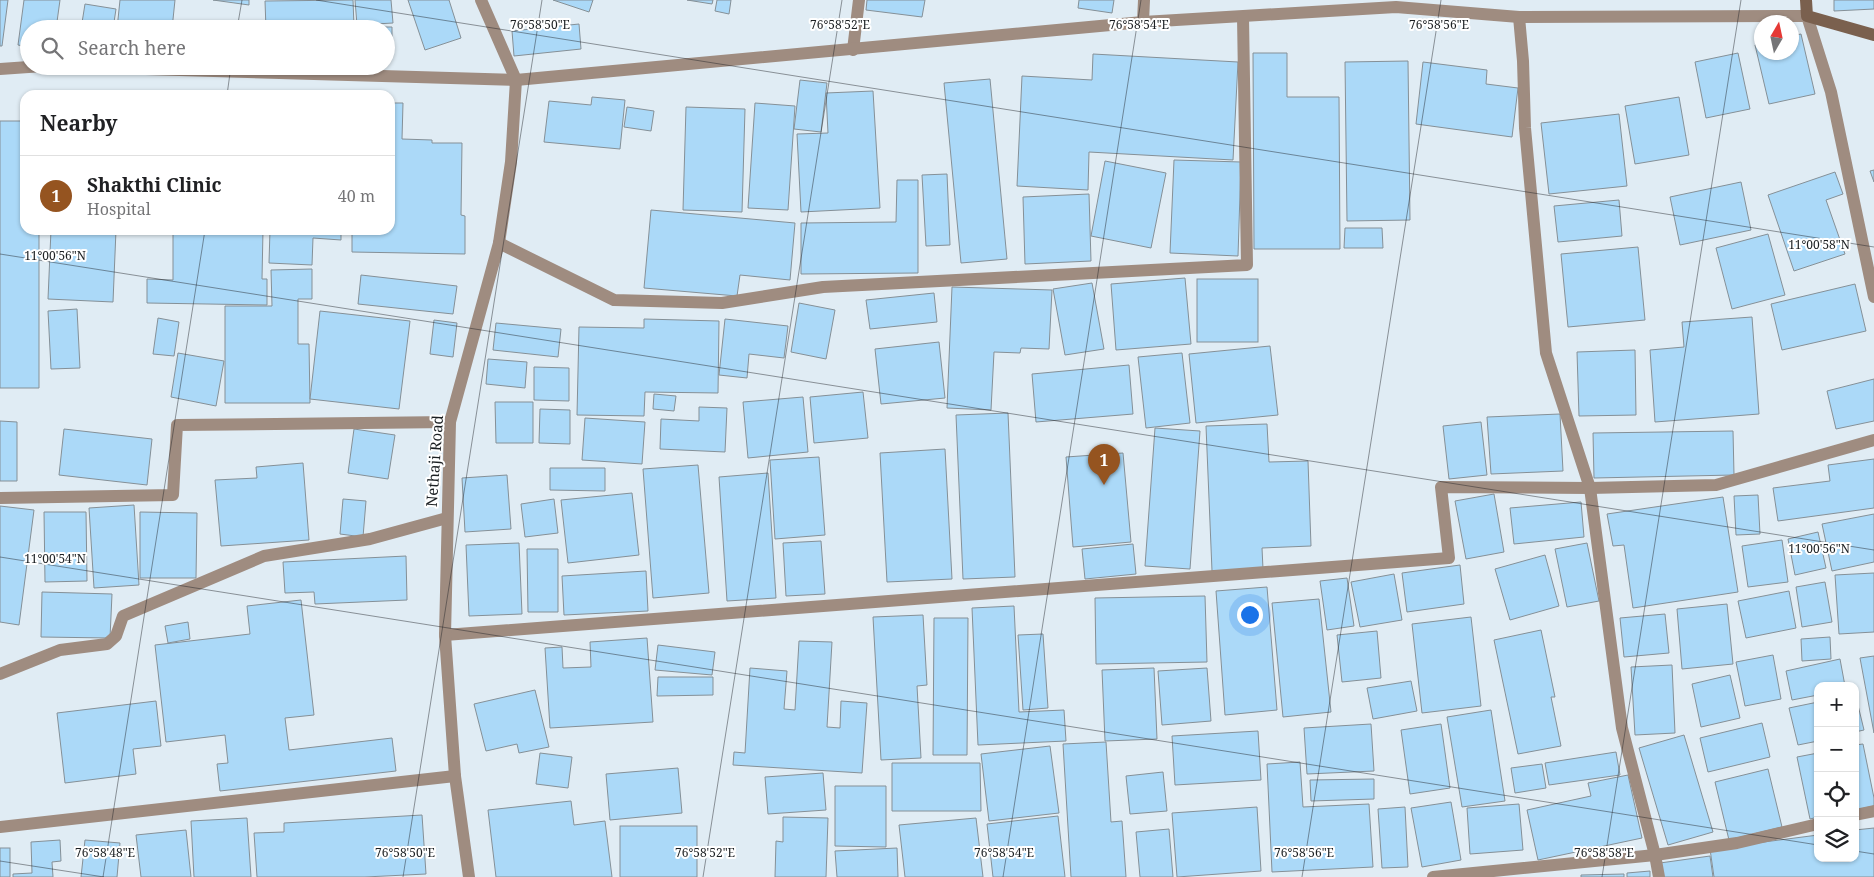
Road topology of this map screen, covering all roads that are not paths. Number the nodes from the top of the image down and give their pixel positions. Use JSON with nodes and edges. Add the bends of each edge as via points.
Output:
{"nodes":[{"id":1,"x":481,"y":0,"type":"edge"},
{"id":2,"x":859,"y":0,"type":"edge"},
{"id":3,"x":1144,"y":0,"type":"edge"},
{"id":4,"x":1806,"y":0,"type":"edge"},
{"id":5,"x":1396,"y":4,"type":"edge"},
{"id":6,"x":1807,"y":16,"type":"junction"},
{"id":7,"x":1520,"y":17,"type":"junction"},
{"id":8,"x":1243,"y":18,"type":"junction"},
{"id":9,"x":1144,"y":22,"type":"junction"},
{"id":10,"x":1874,"y":35,"type":"edge"},
{"id":11,"x":852,"y":50,"type":"junction"},
{"id":12,"x":20,"y":68,"type":"edge"},
{"id":13,"x":0,"y":69,"type":"edge"},
{"id":14,"x":347,"y":75,"type":"edge"},
{"id":15,"x":516,"y":80,"type":"junction"},
{"id":16,"x":499,"y":243,"type":"junction"},
{"id":17,"x":1874,"y":297,"type":"edge"},
{"id":18,"x":450,"y":422,"type":"junction"},
{"id":19,"x":1874,"y":440,"type":"edge"},
{"id":20,"x":1590,"y":488,"type":"junction"},
{"id":21,"x":0,"y":498,"type":"edge"},
{"id":22,"x":447,"y":518,"type":"junction"},
{"id":23,"x":445,"y":635,"type":"junction"},
{"id":24,"x":0,"y":674,"type":"edge"},
{"id":25,"x":455,"y":776,"type":"junction"},
{"id":26,"x":1874,"y":811,"type":"edge"},
{"id":27,"x":1859,"y":814,"type":"edge"},
{"id":28,"x":1814,"y":825,"type":"edge"},
{"id":29,"x":0,"y":827,"type":"edge"},
{"id":30,"x":1656,"y":855,"type":"junction"},
{"id":31,"x":469,"y":877,"type":"edge"},
{"id":32,"x":1433,"y":877,"type":"edge"},
{"id":33,"x":1659,"y":877,"type":"edge"}],
"edges":[{"from":1,"to":15,"type":"street","name":"Nethaji Road"},
{"from":2,"to":11,"type":"street"},
{"from":3,"to":9,"type":"street"},
{"from":4,"to":6,"type":"street"},
{"from":5,"to":7,"type":"street"},
{"from":5,"to":8,"type":"street"},
{"from":6,"to":7,"type":"street"},
{"from":6,"to":10,"type":"street"},
{"from":6,"to":17,"type":"street","via":[[1831,92]]},
{"from":7,"to":20,"type":"street","via":[[1525,128],[1546,353]]},
{"from":8,"to":9,"type":"street"},
{"from":8,"to":16,"type":"street","via":[[1247,265],[823,287],[722,303],[614,300]]},
{"from":9,"to":11,"type":"street"},
{"from":11,"to":15,"type":"street"},
{"from":12,"to":13,"type":"street"},
{"from":14,"to":15,"type":"street"},
{"from":15,"to":16,"type":"street","name":"Nethaji Road","via":[[511,162]]},
{"from":16,"to":18,"type":"street","name":"Nethaji Road"},
{"from":18,"to":21,"type":"street","via":[[177,425],[173,495]]},
{"from":18,"to":22,"type":"street","name":"Nethaji Road"},
{"from":19,"to":20,"type":"street","via":[[1716,485]]},
{"from":20,"to":23,"type":"street","via":[[1441,487],[1449,558]]},
{"from":20,"to":30,"type":"street","via":[[1622,728]]},
{"from":22,"to":23,"type":"street","name":"Nethaji Road"},
{"from":22,"to":24,"type":"street","via":[[370,539],[264,556],[123,616],[116,636],[107,644],[60,650]]},
{"from":23,"to":25,"type":"street","name":"Nethaji Road"},
{"from":25,"to":29,"type":"street"},
{"from":25,"to":31,"type":"street","name":"Nethaji Road"},
{"from":26,"to":27,"type":"street"},
{"from":28,"to":30,"type":"street","via":[[1737,843]]},
{"from":30,"to":32,"type":"street"},
{"from":30,"to":33,"type":"street"}]}
